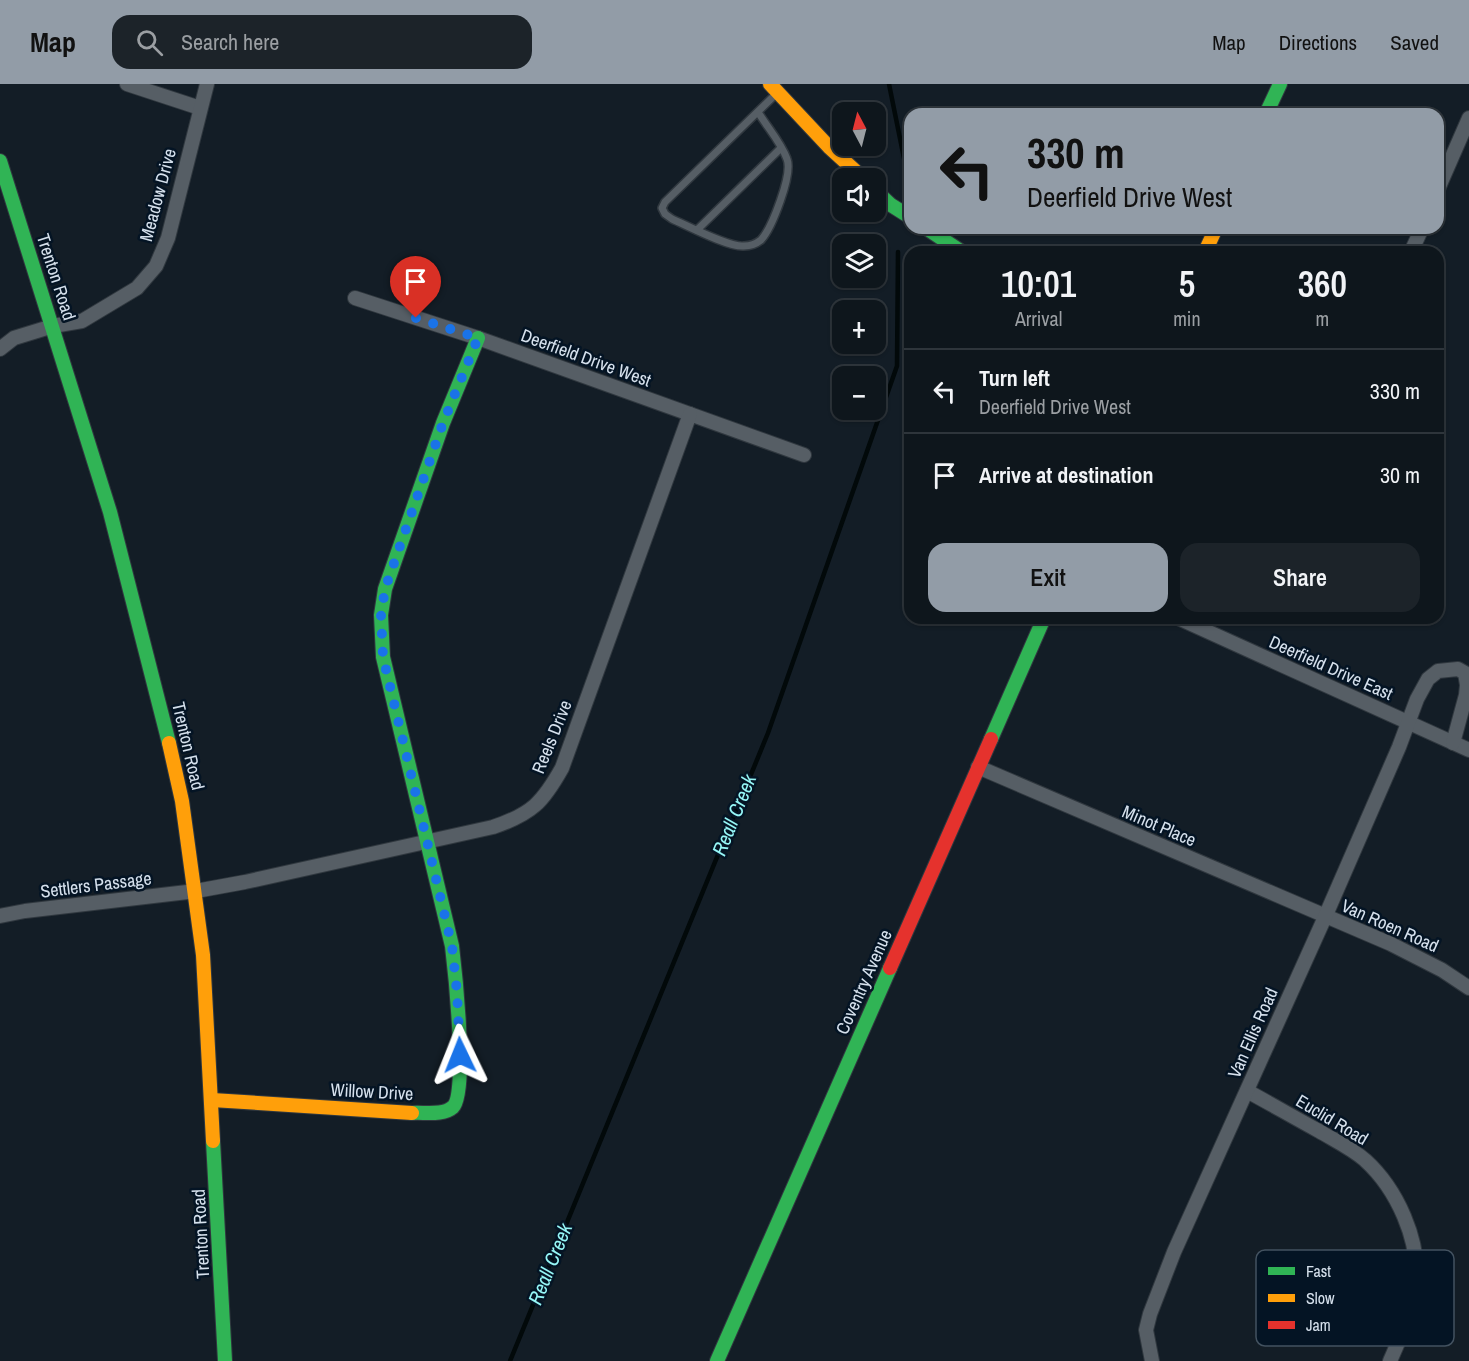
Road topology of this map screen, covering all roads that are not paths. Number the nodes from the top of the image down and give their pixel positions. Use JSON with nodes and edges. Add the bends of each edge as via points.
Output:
{"nodes":[{"id":1,"x":127,"y":84,"type":"edge"},
{"id":2,"x":207,"y":84,"type":"edge"},
{"id":3,"x":1280,"y":84,"type":"edge"},
{"id":4,"x":774,"y":88,"type":"edge"},
{"id":5,"x":200,"y":108,"type":"junction"},
{"id":6,"x":1269,"y":108,"type":"edge"},
{"id":7,"x":758,"y":112,"type":"junction"},
{"id":8,"x":1469,"y":118,"type":"edge"},
{"id":9,"x":782,"y":148,"type":"junction"},
{"id":10,"x":0,"y":161,"type":"edge"},
{"id":11,"x":852,"y":168,"type":"edge"},
{"id":12,"x":1444,"y":175,"type":"edge"},
{"id":13,"x":886,"y":200,"type":"edge"},
{"id":14,"x":904,"y":214,"type":"edge"},
{"id":15,"x":697,"y":230,"type":"junction"},
{"id":16,"x":935,"y":234,"type":"edge"},
{"id":17,"x":953,"y":246,"type":"edge"},
{"id":18,"x":355,"y":298,"type":"dead end"},
{"id":19,"x":53,"y":326,"type":"junction"},
{"id":20,"x":478,"y":338,"type":"junction"},
{"id":21,"x":0,"y":349,"type":"edge"},
{"id":22,"x":690,"y":414,"type":"junction"},
{"id":23,"x":804,"y":455,"type":"dead end"},
{"id":24,"x":1041,"y":624,"type":"edge"},
{"id":25,"x":1191,"y":624,"type":"edge"},
{"id":26,"x":1408,"y":723,"type":"junction"},
{"id":27,"x":1452,"y":743,"type":"junction"},
{"id":28,"x":1469,"y":750,"type":"edge"},
{"id":29,"x":978,"y":767,"type":"junction"},
{"id":30,"x":427,"y":842,"type":"junction"},
{"id":31,"x":196,"y":891,"type":"junction"},
{"id":32,"x":0,"y":916,"type":"edge"},
{"id":33,"x":1325,"y":917,"type":"junction"},
{"id":34,"x":1469,"y":988,"type":"edge"},
{"id":35,"x":1247,"y":1091,"type":"junction"},
{"id":36,"x":212,"y":1100,"type":"junction"},
{"id":37,"x":1413,"y":1250,"type":"edge"},
{"id":38,"x":1396,"y":1346,"type":"edge"},
{"id":39,"x":225,"y":1361,"type":"edge"},
{"id":40,"x":717,"y":1361,"type":"edge"},
{"id":41,"x":1152,"y":1361,"type":"edge"},
{"id":42,"x":1390,"y":1361,"type":"edge"}],
"edges":[{"from":1,"to":5,"type":"street"},
{"from":2,"to":5,"type":"street","name":"Meadow Drive"},
{"from":3,"to":6,"type":"street"},
{"from":4,"to":7,"type":"lane"},
{"from":4,"to":11,"type":"street"},
{"from":5,"to":19,"type":"street","name":"Meadow Drive","via":[[168,238],[156,266],[137,288],[82,321]]},
{"from":7,"to":9,"type":"lane"},
{"from":7,"to":15,"type":"lane","via":[[665,202],[665,214]]},
{"from":8,"to":12,"type":"street"},
{"from":9,"to":15,"type":"lane"},
{"from":9,"to":15,"type":"lane","via":[[789,166],[787,181],[760,241],[737,247]]},
{"from":10,"to":19,"type":"street","name":"Trenton Road"},
{"from":13,"to":14,"type":"street"},
{"from":16,"to":17,"type":"street"},
{"from":18,"to":20,"type":"street","name":"Deerfield Drive West"},
{"from":19,"to":21,"type":"street","name":"Meadow Drive","via":[[15,338]]},
{"from":19,"to":31,"type":"street","name":"Trenton Road","via":[[110,512],[166,729]]},
{"from":20,"to":22,"type":"street","name":"Deerfield Drive West"},
{"from":20,"to":30,"type":"street","name":"Willow Drive","via":[[443,423],[385,589],[381,615],[383,657]]},
{"from":22,"to":23,"type":"street","name":"Deerfield Drive West"},
{"from":22,"to":30,"type":"street","name":"Reels Drive","via":[[562,768],[548,793],[533,809],[513,820]]},
{"from":24,"to":29,"type":"street","name":"Coventry Avenue"},
{"from":25,"to":26,"type":"street","name":"Deerfield Drive East"},
{"from":26,"to":27,"type":"street","name":"Deerfield Drive East"},
{"from":26,"to":27,"type":"street","name":"Van Ellis Road","via":[[1428,679],[1438,671],[1458,669],[1465,673],[1467,685]]},
{"from":26,"to":33,"type":"street","name":"Van Ellis Road"},
{"from":27,"to":28,"type":"street","name":"Deerfield Drive East"},
{"from":29,"to":33,"type":"street","name":"Minot Place"},
{"from":29,"to":40,"type":"street","name":"Coventry Avenue"},
{"from":30,"to":31,"type":"street","name":"Reels Drive"},
{"from":30,"to":36,"type":"street","name":"Willow Drive","via":[[452,946],[457,992],[460,1076],[458,1099],[453,1107],[444,1112],[402,1113]]},
{"from":31,"to":32,"type":"street","name":"Settlers Passage"},
{"from":31,"to":36,"type":"street","name":"Trenton Road"},
{"from":33,"to":34,"type":"street","name":"Van Roen Road","via":[[1401,949]]},
{"from":33,"to":35,"type":"street","name":"Van Ellis Road"},
{"from":35,"to":37,"type":"street","name":"Euclid Road","via":[[1365,1160],[1387,1184],[1401,1209]]},
{"from":35,"to":41,"type":"street","name":"Van Ellis Road","via":[[1150,1314],[1146,1330]]},
{"from":36,"to":39,"type":"street","name":"Trenton Road"},
{"from":38,"to":42,"type":"street","name":"Euclid Road"}]}
